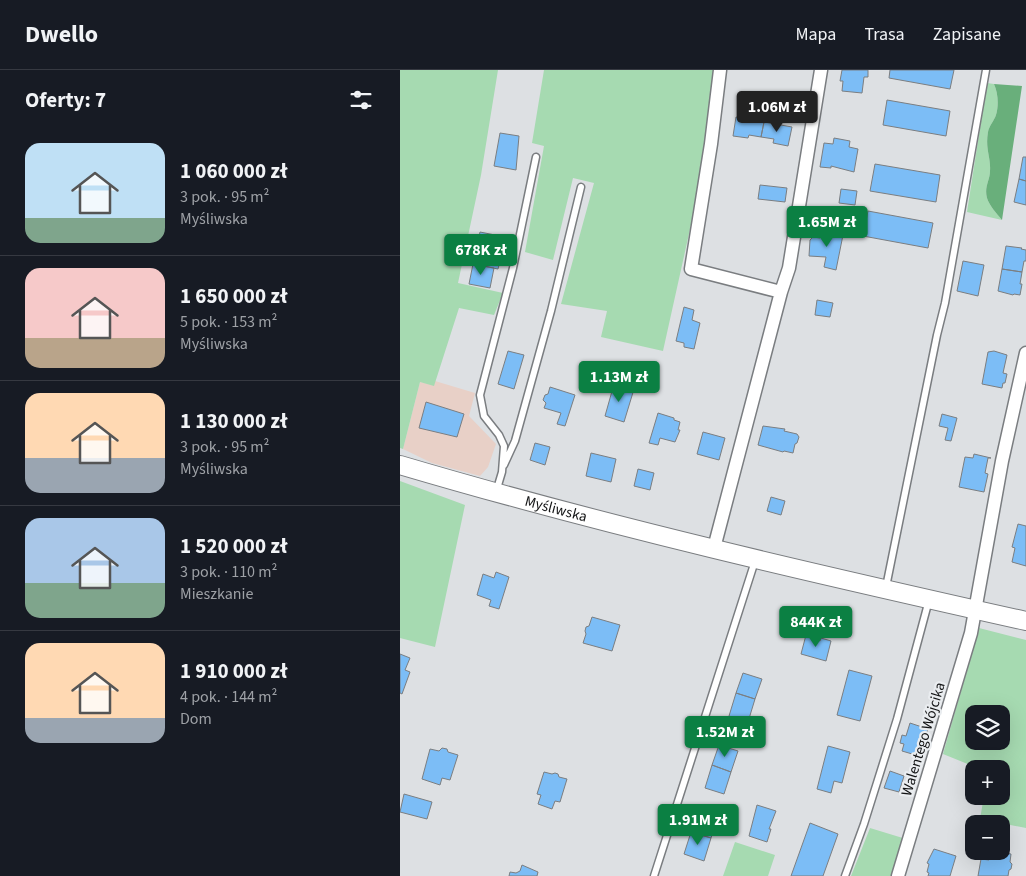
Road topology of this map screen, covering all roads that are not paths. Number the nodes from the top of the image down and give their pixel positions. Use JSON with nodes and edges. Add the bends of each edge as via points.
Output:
{"nodes":[{"id":1,"x":720,"y":70,"type":"edge"},
{"id":2,"x":821,"y":70,"type":"edge"},
{"id":3,"x":986,"y":70,"type":"edge"},
{"id":4,"x":536,"y":157,"type":"dead end"},
{"id":5,"x":581,"y":187,"type":"dead end"},
{"id":6,"x":781,"y":292,"type":"junction"},
{"id":7,"x":1026,"y":353,"type":"edge"},
{"id":8,"x":400,"y":465,"type":"edge"},
{"id":9,"x":502,"y":472,"type":"junction"},
{"id":10,"x":495,"y":493,"type":"junction"},
{"id":11,"x":714,"y":548,"type":"junction"},
{"id":12,"x":756,"y":558,"type":"junction"},
{"id":13,"x":886,"y":588,"type":"junction"},
{"id":14,"x":929,"y":599,"type":"junction"},
{"id":15,"x":975,"y":610,"type":"junction"},
{"id":16,"x":1026,"y":621,"type":"edge"},
{"id":17,"x":654,"y":876,"type":"edge"},
{"id":18,"x":845,"y":876,"type":"edge"},
{"id":19,"x":898,"y":876,"type":"edge"}],
"edges":[{"from":1,"to":6,"type":"street","via":[[691,270]]},
{"from":2,"to":6,"type":"street","via":[[789,268]]},
{"from":3,"to":13,"type":"lane","via":[[945,303]]},
{"from":4,"to":9,"type":"lane","via":[[513,268],[480,395],[484,416],[504,446]]},
{"from":5,"to":9,"type":"lane","via":[[515,442]]},
{"from":6,"to":11,"type":"street"},
{"from":7,"to":15,"type":"street","name":"Walentego Wójcika","via":[[1002,461]]},
{"from":8,"to":10,"type":"street","name":"Myśliwska"},
{"from":9,"to":10,"type":"lane"},
{"from":10,"to":11,"type":"street","name":"Myśliwska"},
{"from":11,"to":12,"type":"street","name":"Myśliwska"},
{"from":12,"to":13,"type":"street","name":"Myśliwska"},
{"from":12,"to":17,"type":"lane"},
{"from":13,"to":14,"type":"street","name":"Myśliwska"},
{"from":14,"to":15,"type":"street","name":"Myśliwska"},
{"from":14,"to":18,"type":"lane","via":[[897,719]]},
{"from":15,"to":16,"type":"street","name":"Myśliwska"},
{"from":15,"to":19,"type":"street","name":"Walentego Wójcika","via":[[971,633]]}]}
